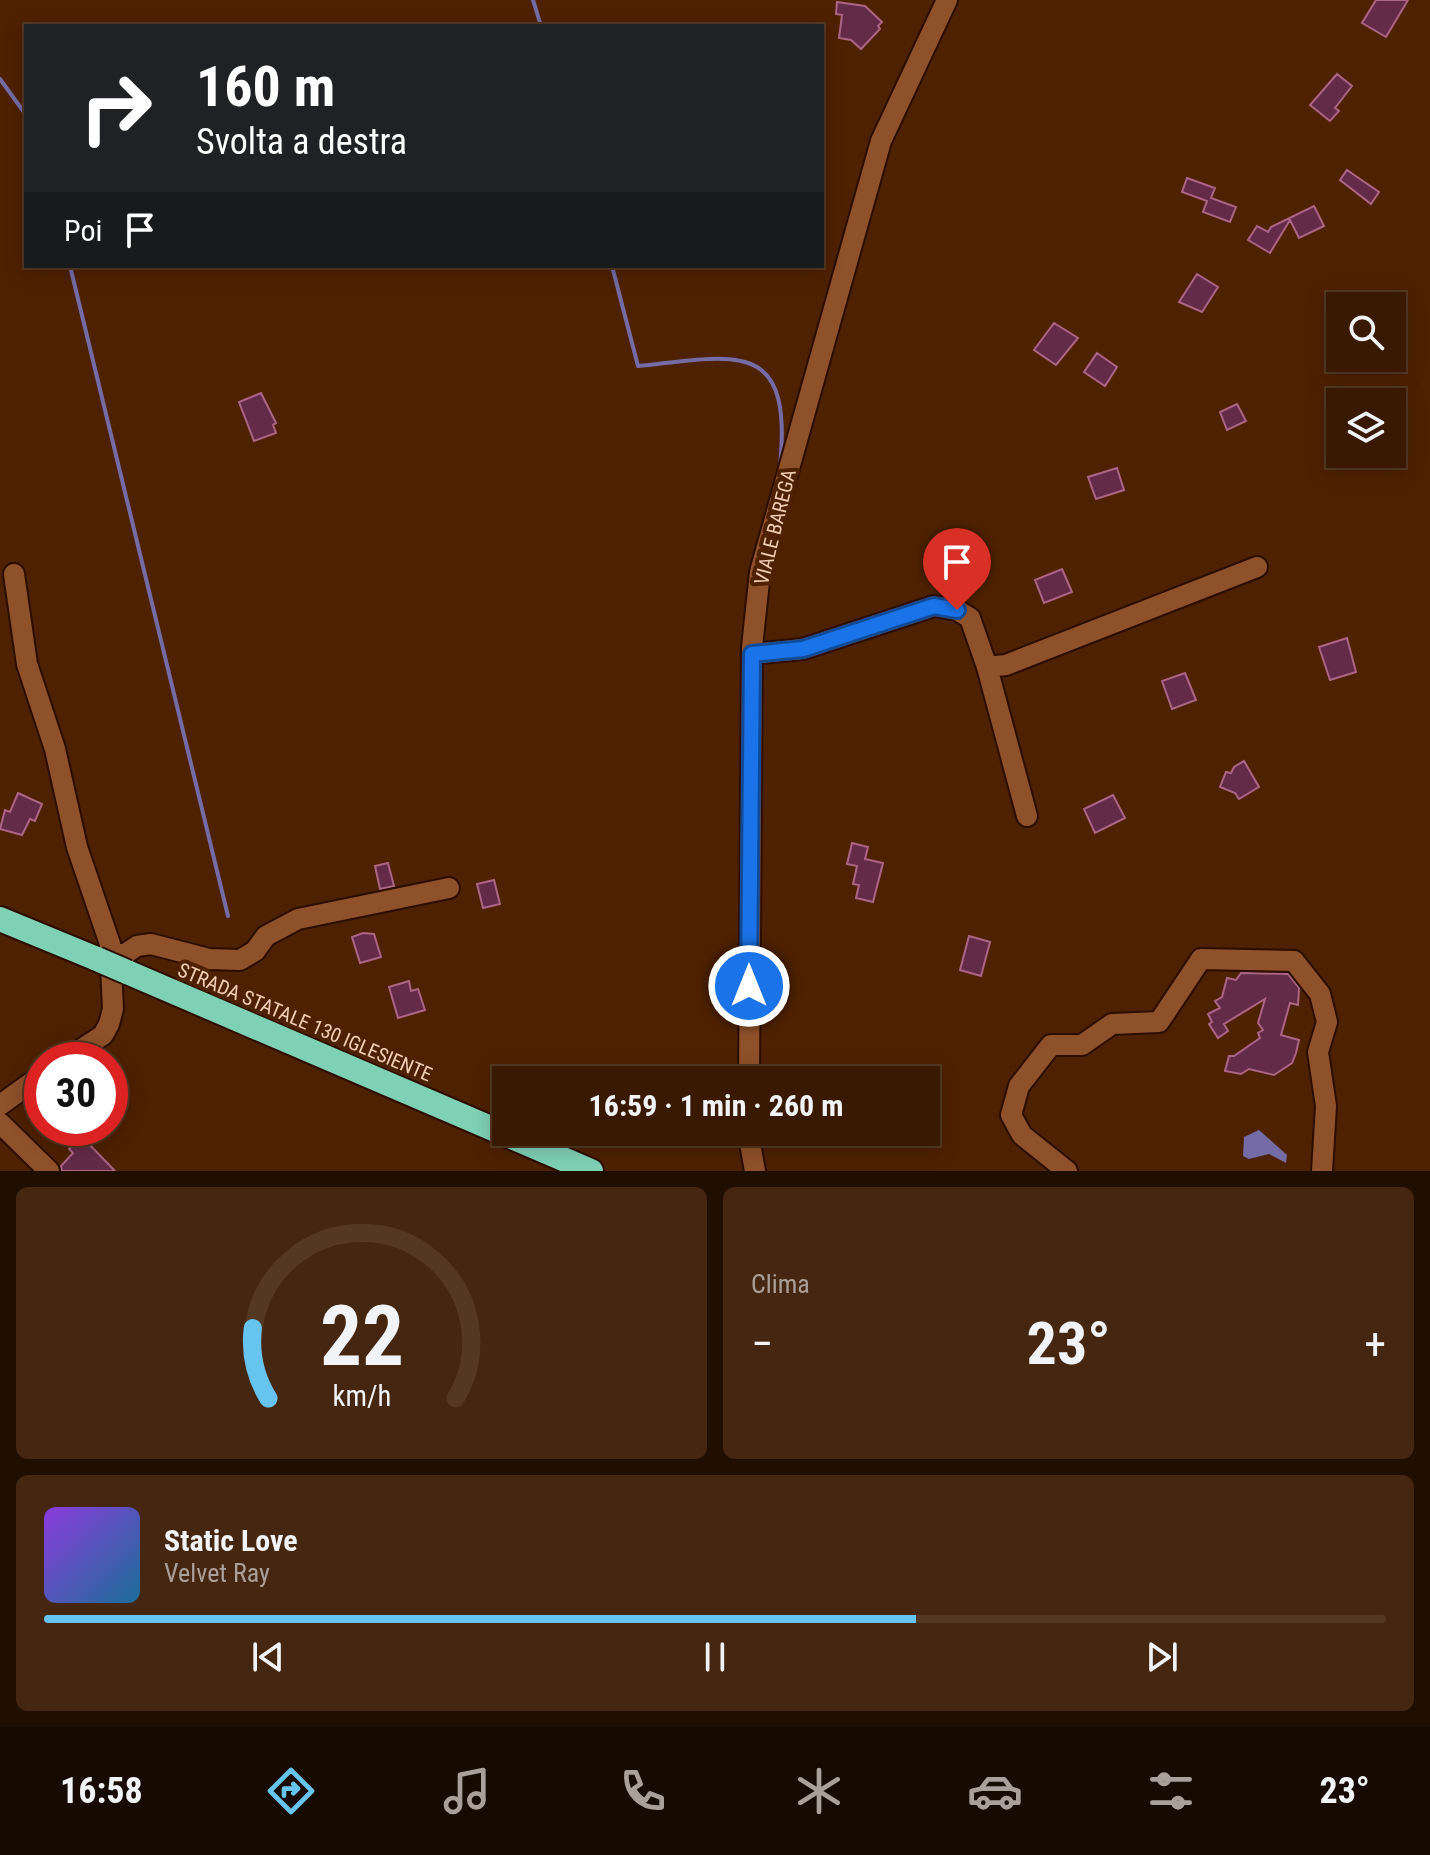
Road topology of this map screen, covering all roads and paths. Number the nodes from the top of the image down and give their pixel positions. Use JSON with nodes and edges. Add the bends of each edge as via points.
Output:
{"nodes":[{"id":1,"x":947,"y":0,"type":"edge"},
{"id":2,"x":1257,"y":567,"type":"dead end"},
{"id":3,"x":14,"y":574,"type":"dead end"},
{"id":4,"x":752,"y":654,"type":"junction"},
{"id":5,"x":987,"y":667,"type":"junction"},
{"id":6,"x":1027,"y":816,"type":"dead end"},
{"id":7,"x":449,"y":888,"type":"dead end"},
{"id":8,"x":0,"y":919,"type":"edge"},
{"id":9,"x":112,"y":962,"type":"junction"},
{"id":10,"x":92,"y":1042,"type":"edge"},
{"id":11,"x":749,"y":1066,"type":"edge"},
{"id":12,"x":24,"y":1088,"type":"edge"},
{"id":13,"x":0,"y":1105,"type":"edge"},
{"id":14,"x":0,"y":1123,"type":"edge"},
{"id":15,"x":751,"y":1146,"type":"edge"},
{"id":16,"x":589,"y":1170,"type":"edge"},
{"id":17,"x":49,"y":1171,"type":"edge"},
{"id":18,"x":755,"y":1171,"type":"edge"},
{"id":19,"x":1067,"y":1171,"type":"edge"},
{"id":20,"x":1322,"y":1171,"type":"edge"}],
"edges":[{"from":1,"to":4,"type":"street","name":"VIALE BAREGA","via":[[881,141],[762,565]]},
{"from":2,"to":5,"type":"street","via":[[1006,665]]},
{"from":3,"to":9,"type":"street","via":[[27,664]]},
{"from":4,"to":5,"type":"street","via":[[803,649],[934,606],[970,618]]},
{"from":4,"to":11,"type":"street","name":"VIALE BAREGA"},
{"from":5,"to":6,"type":"street"},
{"from":7,"to":9,"type":"street","via":[[298,919],[266,936],[240,960],[209,959],[151,944],[137,946]]},
{"from":8,"to":9,"type":"highway","name":"STRADA STATALE 130 IGLESIENTE"},
{"from":9,"to":10,"type":"street","via":[[113,1009],[103,1035]]},
{"from":9,"to":16,"type":"highway","name":"STRADA STATALE 130 IGLESIENTE"},
{"from":12,"to":13,"type":"street"},
{"from":14,"to":17,"type":"street"},
{"from":15,"to":18,"type":"street"},
{"from":19,"to":20,"type":"street","via":[[1022,1135],[1011,1115],[1019,1086],[1051,1045],[1082,1045],[1112,1024],[1159,1022],[1201,959],[1294,961],[1320,994],[1327,1022],[1318,1052],[1326,1106]]}]}
